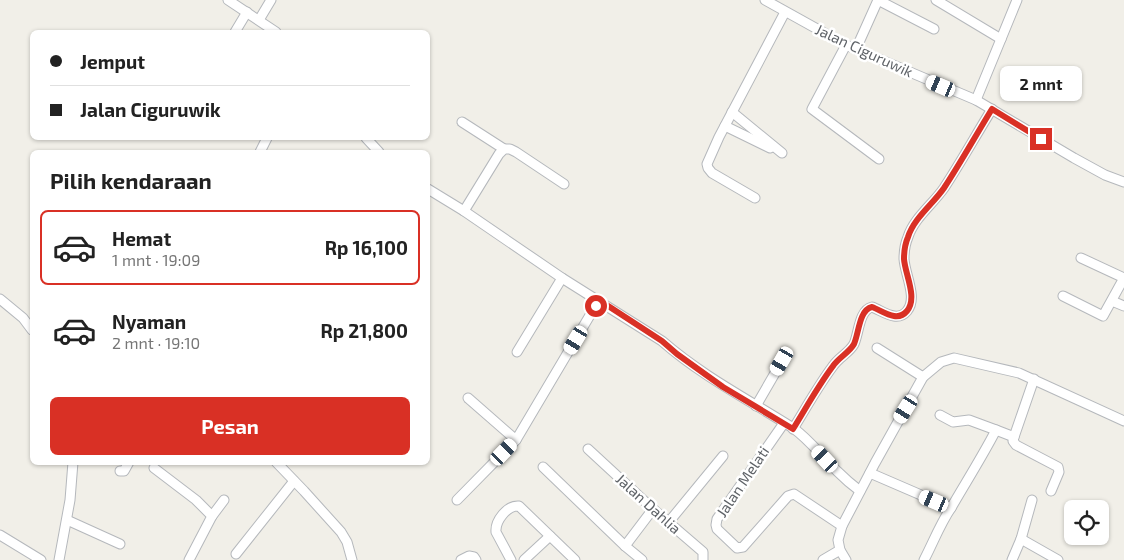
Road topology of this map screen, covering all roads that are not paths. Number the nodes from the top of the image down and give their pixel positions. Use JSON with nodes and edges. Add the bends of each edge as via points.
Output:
{"nodes":[{"id":1,"x":228,"y":0,"type":"edge"},
{"id":2,"x":271,"y":0,"type":"edge"},
{"id":3,"x":936,"y":0,"type":"edge"},
{"id":4,"x":1017,"y":0,"type":"edge"},
{"id":5,"x":770,"y":1,"type":"edge"},
{"id":6,"x":247,"y":12,"type":"junction"},
{"id":7,"x":785,"y":12,"type":"junction"},
{"id":8,"x":259,"y":20,"type":"junction"},
{"id":9,"x":934,"y":29,"type":"dead end"},
{"id":10,"x":236,"y":30,"type":"edge"},
{"id":11,"x":273,"y":30,"type":"edge"},
{"id":12,"x":1001,"y":39,"type":"junction"},
{"id":13,"x":846,"y":45,"type":"junction"},
{"id":14,"x":856,"y":50,"type":"junction"},
{"id":15,"x":976,"y":100,"type":"junction"},
{"id":16,"x":992,"y":109,"type":"junction"},
{"id":17,"x":732,"y":112,"type":"junction"},
{"id":18,"x":462,"y":122,"type":"dead end"},
{"id":19,"x":725,"y":126,"type":"junction"},
{"id":20,"x":368,"y":140,"type":"edge"},
{"id":21,"x":504,"y":149,"type":"junction"},
{"id":22,"x":377,"y":150,"type":"edge"},
{"id":23,"x":879,"y":159,"type":"dead end"},
{"id":24,"x":1124,"y":182,"type":"edge"},
{"id":25,"x":564,"y":184,"type":"dead end"},
{"id":26,"x":430,"y":190,"type":"edge"},
{"id":27,"x":755,"y":198,"type":"dead end"},
{"id":28,"x":464,"y":211,"type":"junction"},
{"id":29,"x":1081,"y":258,"type":"dead end"},
{"id":30,"x":562,"y":278,"type":"junction"},
{"id":31,"x":1124,"y":278,"type":"edge"},
{"id":32,"x":1063,"y":296,"type":"dead end"},
{"id":33,"x":0,"y":299,"type":"edge"},
{"id":34,"x":599,"y":300,"type":"junction"},
{"id":35,"x":1112,"y":301,"type":"junction"},
{"id":36,"x":1124,"y":306,"type":"edge"},
{"id":37,"x":30,"y":327,"type":"edge"},
{"id":38,"x":877,"y":348,"type":"dead end"},
{"id":39,"x":517,"y":352,"type":"dead end"},
{"id":40,"x":782,"y":361,"type":"dead end"},
{"id":41,"x":923,"y":377,"type":"junction"},
{"id":42,"x":1034,"y":380,"type":"junction"},
{"id":43,"x":468,"y":398,"type":"dead end"},
{"id":44,"x":756,"y":406,"type":"junction"},
{"id":45,"x":940,"y":415,"type":"dead end"},
{"id":46,"x":1124,"y":421,"type":"edge"},
{"id":47,"x":784,"y":423,"type":"junction"},
{"id":48,"x":793,"y":429,"type":"junction"},
{"id":49,"x":996,"y":430,"type":"junction"},
{"id":50,"x":1014,"y":437,"type":"junction"},
{"id":51,"x":516,"y":440,"type":"junction"},
{"id":52,"x":588,"y":449,"type":"dead end"},
{"id":53,"x":723,"y":456,"type":"dead end"},
{"id":54,"x":73,"y":465,"type":"edge"},
{"id":55,"x":127,"y":465,"type":"edge"},
{"id":56,"x":279,"y":465,"type":"edge"},
{"id":57,"x":543,"y":467,"type":"dead end"},
{"id":58,"x":154,"y":468,"type":"dead end"},
{"id":59,"x":120,"y":471,"type":"dead end"},
{"id":60,"x":870,"y":474,"type":"junction"},
{"id":61,"x":294,"y":481,"type":"junction"},
{"id":62,"x":860,"y":491,"type":"junction"},
{"id":63,"x":1051,"y":491,"type":"dead end"},
{"id":64,"x":224,"y":500,"type":"dead end"},
{"id":65,"x":457,"y":500,"type":"dead end"},
{"id":66,"x":1032,"y":500,"type":"dead end"},
{"id":67,"x":951,"y":508,"type":"junction"},
{"id":68,"x":652,"y":509,"type":"junction"},
{"id":69,"x":212,"y":516,"type":"junction"},
{"id":70,"x":67,"y":520,"type":"junction"},
{"id":71,"x":668,"y":523,"type":"junction"},
{"id":72,"x":842,"y":526,"type":"junction"},
{"id":73,"x":0,"y":535,"type":"edge"},
{"id":74,"x":550,"y":536,"type":"junction"},
{"id":75,"x":1021,"y":539,"type":"junction"},
{"id":76,"x":120,"y":544,"type":"dead end"},
{"id":77,"x":625,"y":546,"type":"junction"},
{"id":78,"x":840,"y":550,"type":"junction"},
{"id":79,"x":236,"y":554,"type":"dead end"},
{"id":80,"x":41,"y":560,"type":"edge"},
{"id":81,"x":59,"y":560,"type":"edge"},
{"id":82,"x":189,"y":560,"type":"edge"},
{"id":83,"x":352,"y":560,"type":"edge"},
{"id":84,"x":461,"y":560,"type":"edge"},
{"id":85,"x":476,"y":560,"type":"edge"},
{"id":86,"x":512,"y":560,"type":"edge"},
{"id":87,"x":524,"y":560,"type":"edge"},
{"id":88,"x":575,"y":560,"type":"edge"},
{"id":89,"x":642,"y":560,"type":"edge"},
{"id":90,"x":703,"y":560,"type":"edge"},
{"id":91,"x":823,"y":560,"type":"edge"},
{"id":92,"x":846,"y":560,"type":"edge"},
{"id":93,"x":924,"y":560,"type":"edge"},
{"id":94,"x":1012,"y":560,"type":"edge"},
{"id":95,"x":1058,"y":560,"type":"edge"}],
"edges":[{"from":1,"to":6,"type":"street"},
{"from":2,"to":8,"type":"street"},
{"from":3,"to":12,"type":"street"},
{"from":4,"to":12,"type":"street"},
{"from":5,"to":7,"type":"street","name":"Jalan Ciguruwik"},
{"from":6,"to":8,"type":"street"},
{"from":6,"to":10,"type":"street"},
{"from":7,"to":13,"type":"street","name":"Jalan Ciguruwik"},
{"from":7,"to":17,"type":"street"},
{"from":8,"to":11,"type":"street"},
{"from":9,"to":14,"type":"street","via":[[878,0]]},
{"from":12,"to":15,"type":"street"},
{"from":13,"to":14,"type":"street","name":"Jalan Ciguruwik"},
{"from":13,"to":23,"type":"street","via":[[812,109]]},
{"from":14,"to":15,"type":"street","name":"Jalan Ciguruwik"},
{"from":15,"to":16,"type":"street","name":"Jalan Ciguruwik"},
{"from":16,"to":24,"type":"street","name":"Jalan Ciguruwik","via":[[1074,158]]},
{"from":16,"to":48,"type":"street","via":[[939,194],[912,226],[904,260],[911,304],[907,312],[899,317],[872,307],[866,310],[853,346],[834,364]]},
{"from":17,"to":19,"type":"street"},
{"from":17,"to":19,"type":"street","via":[[782,153]]},
{"from":18,"to":21,"type":"street"},
{"from":19,"to":27,"type":"street","via":[[710,156],[708,168]]},
{"from":20,"to":22,"type":"street"},
{"from":21,"to":25,"type":"street","via":[[516,152]]},
{"from":21,"to":28,"type":"street"},
{"from":26,"to":28,"type":"street"},
{"from":28,"to":30,"type":"street"},
{"from":29,"to":31,"type":"street"},
{"from":30,"to":34,"type":"street"},
{"from":30,"to":39,"type":"street"},
{"from":31,"to":35,"type":"street"},
{"from":32,"to":35,"type":"street","via":[[1102,316]]},
{"from":33,"to":37,"type":"street"},
{"from":34,"to":44,"type":"street","via":[[662,341],[723,387]]},
{"from":34,"to":51,"type":"street"},
{"from":35,"to":36,"type":"street"},
{"from":38,"to":41,"type":"street"},
{"from":40,"to":44,"type":"street"},
{"from":41,"to":42,"type":"street","via":[[940,362],[954,358],[1003,368]]},
{"from":41,"to":60,"type":"street"},
{"from":42,"to":46,"type":"street"},
{"from":42,"to":50,"type":"street"},
{"from":43,"to":51,"type":"street"},
{"from":44,"to":47,"type":"street"},
{"from":45,"to":49,"type":"street","via":[[953,422],[968,420]]},
{"from":47,"to":48,"type":"street"},
{"from":47,"to":72,"type":"street","name":"Jalan Melati","via":[[717,519],[717,529],[737,548],[743,548],[788,496],[794,494]]},
{"from":48,"to":62,"type":"street"},
{"from":49,"to":50,"type":"street"},
{"from":49,"to":67,"type":"street"},
{"from":50,"to":63,"type":"street","via":[[1016,445],[1058,467]]},
{"from":51,"to":65,"type":"street"},
{"from":52,"to":68,"type":"street","name":"Jalan Dahlia"},
{"from":53,"to":71,"type":"street"},
{"from":54,"to":70,"type":"street"},
{"from":55,"to":59,"type":"street","via":[[124,471]]},
{"from":56,"to":61,"type":"street"},
{"from":57,"to":77,"type":"street"},
{"from":58,"to":69,"type":"street"},
{"from":60,"to":62,"type":"street"},
{"from":60,"to":67,"type":"street"},
{"from":61,"to":79,"type":"street"},
{"from":61,"to":83,"type":"street","via":[[341,532]]},
{"from":62,"to":72,"type":"street"},
{"from":64,"to":69,"type":"street"},
{"from":66,"to":75,"type":"street"},
{"from":67,"to":93,"type":"street"},
{"from":68,"to":71,"type":"street","name":"Jalan Dahlia"},
{"from":68,"to":77,"type":"street"},
{"from":69,"to":82,"type":"street"},
{"from":70,"to":76,"type":"street"},
{"from":70,"to":81,"type":"street"},
{"from":71,"to":90,"type":"street","name":"Jalan Dahlia","via":[[704,552]]},
{"from":72,"to":78,"type":"street","via":[[838,540]]},
{"from":73,"to":80,"type":"street"},
{"from":74,"to":86,"type":"street","via":[[519,506],[511,507],[499,520],[496,532]]},
{"from":74,"to":87,"type":"street"},
{"from":74,"to":88,"type":"street"},
{"from":75,"to":94,"type":"street"},
{"from":75,"to":95,"type":"street"},
{"from":77,"to":89,"type":"street"},
{"from":78,"to":91,"type":"street"},
{"from":78,"to":92,"type":"street"},
{"from":84,"to":85,"type":"street","via":[[469,556]]}]}
